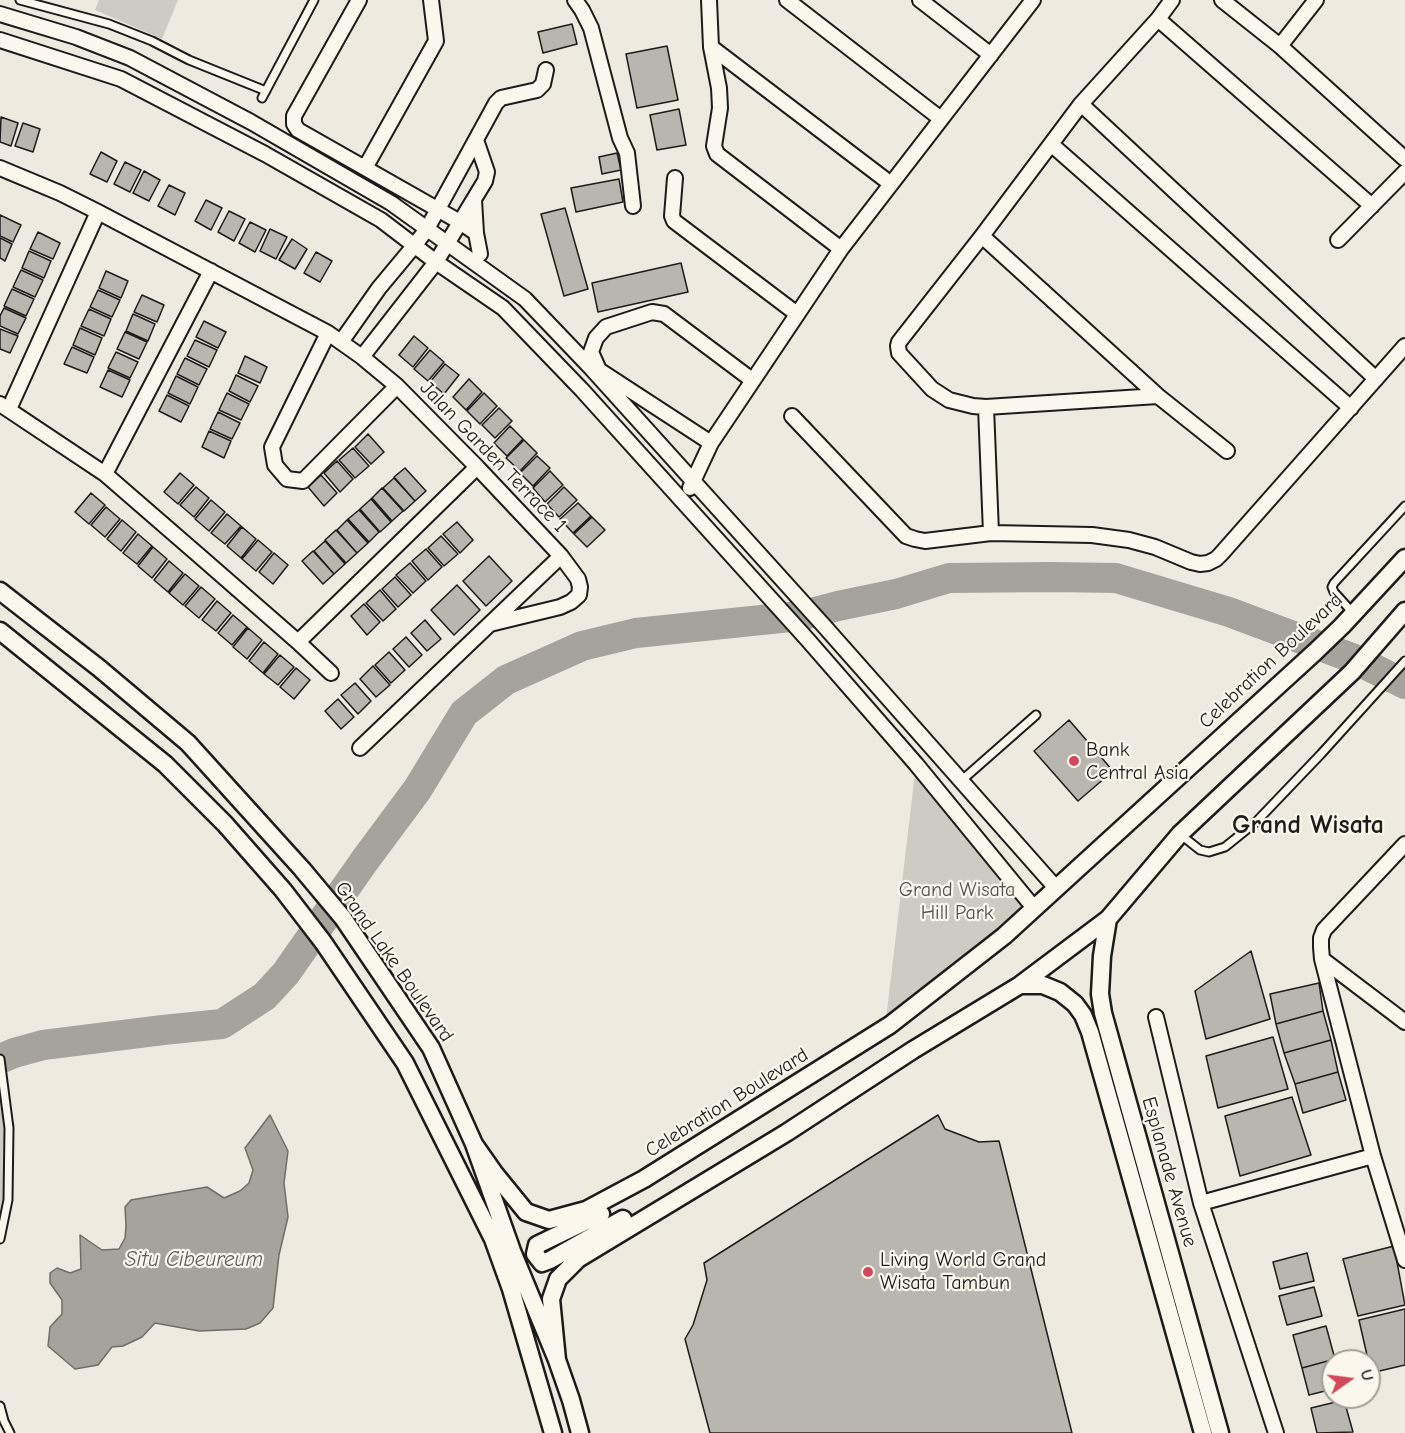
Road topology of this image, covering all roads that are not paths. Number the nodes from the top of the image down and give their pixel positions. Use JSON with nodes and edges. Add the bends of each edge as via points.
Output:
{"nodes":[{"id":1,"x":20,"y":0,"type":"edge"},
{"id":2,"x":314,"y":0,"type":"edge"},
{"id":3,"x":359,"y":0,"type":"edge"},
{"id":4,"x":431,"y":0,"type":"edge"},
{"id":5,"x":575,"y":0,"type":"edge"},
{"id":6,"x":709,"y":0,"type":"edge"},
{"id":7,"x":787,"y":0,"type":"edge"},
{"id":8,"x":920,"y":0,"type":"edge"},
{"id":9,"x":1033,"y":0,"type":"edge"},
{"id":10,"x":1172,"y":0,"type":"edge"},
{"id":11,"x":1222,"y":0,"type":"edge"},
{"id":12,"x":1316,"y":0,"type":"edge"},
{"id":13,"x":0,"y":14,"type":"edge"},
{"id":14,"x":1158,"y":19,"type":"junction"},
{"id":15,"x":76,"y":37,"type":"junction"},
{"id":16,"x":0,"y":40,"type":"edge"},
{"id":17,"x":1280,"y":46,"type":"junction"},
{"id":18,"x":711,"y":47,"type":"junction"},
{"id":19,"x":991,"y":55,"type":"junction"},
{"id":20,"x":64,"y":60,"type":"junction"},
{"id":21,"x":546,"y":70,"type":"dead end"},
{"id":22,"x":1081,"y":104,"type":"junction"},
{"id":23,"x":941,"y":119,"type":"junction"},
{"id":24,"x":476,"y":140,"type":"junction"},
{"id":25,"x":1051,"y":144,"type":"junction"},
{"id":26,"x":1405,"y":159,"type":"edge"},
{"id":27,"x":0,"y":168,"type":"edge"},
{"id":28,"x":365,"y":168,"type":"junction"},
{"id":29,"x":1405,"y":172,"type":"edge"},
{"id":30,"x":675,"y":178,"type":"dead end"},
{"id":31,"x":891,"y":184,"type":"junction"},
{"id":32,"x":474,"y":200,"type":"junction"},
{"id":33,"x":633,"y":206,"type":"dead end"},
{"id":34,"x":1371,"y":206,"type":"junction"},
{"id":35,"x":438,"y":209,"type":"junction"},
{"id":36,"x":98,"y":212,"type":"junction"},
{"id":37,"x":459,"y":222,"type":"junction"},
{"id":38,"x":427,"y":229,"type":"junction"},
{"id":39,"x":476,"y":233,"type":"junction"},
{"id":40,"x":982,"y":236,"type":"junction"},
{"id":41,"x":1338,"y":240,"type":"dead end"},
{"id":42,"x":448,"y":244,"type":"junction"},
{"id":43,"x":414,"y":246,"type":"junction"},
{"id":44,"x":842,"y":249,"type":"junction"},
{"id":45,"x":480,"y":254,"type":"dead end"},
{"id":46,"x":436,"y":262,"type":"junction"},
{"id":47,"x":211,"y":271,"type":"junction"},
{"id":48,"x":796,"y":314,"type":"junction"},
{"id":49,"x":328,"y":333,"type":"junction"},
{"id":50,"x":341,"y":342,"type":"junction"},
{"id":51,"x":1405,"y":346,"type":"edge"},
{"id":52,"x":362,"y":357,"type":"junction"},
{"id":53,"x":1377,"y":379,"type":"junction"},
{"id":54,"x":752,"y":380,"type":"junction"},
{"id":55,"x":397,"y":386,"type":"junction"},
{"id":56,"x":1158,"y":396,"type":"junction"},
{"id":57,"x":4,"y":407,"type":"edge"},
{"id":58,"x":986,"y":407,"type":"junction"},
{"id":59,"x":1351,"y":408,"type":"junction"},
{"id":60,"x":792,"y":416,"type":"dead end"},
{"id":61,"x":711,"y":443,"type":"junction"},
{"id":62,"x":1227,"y":451,"type":"dead end"},
{"id":63,"x":477,"y":467,"type":"junction"},
{"id":64,"x":105,"y":474,"type":"junction"},
{"id":65,"x":693,"y":482,"type":"junction"},
{"id":66,"x":683,"y":501,"type":"junction"},
{"id":67,"x":1405,"y":506,"type":"edge"},
{"id":68,"x":991,"y":533,"type":"junction"},
{"id":69,"x":561,"y":556,"type":"junction"},
{"id":70,"x":1405,"y":558,"type":"edge"},
{"id":71,"x":0,"y":591,"type":"edge"},
{"id":72,"x":1405,"y":611,"type":"edge"},
{"id":73,"x":1353,"y":613,"type":"junction"},
{"id":74,"x":490,"y":624,"type":"junction"},
{"id":75,"x":0,"y":631,"type":"edge"},
{"id":76,"x":298,"y":642,"type":"junction"},
{"id":77,"x":1405,"y":662,"type":"edge"},
{"id":78,"x":331,"y":673,"type":"dead end"},
{"id":79,"x":1036,"y":715,"type":"dead end"},
{"id":80,"x":360,"y":748,"type":"dead end"},
{"id":81,"x":961,"y":781,"type":"junction"},
{"id":82,"x":1180,"y":834,"type":"junction"},
{"id":83,"x":1405,"y":844,"type":"edge"},
{"id":84,"x":1056,"y":888,"type":"junction"},
{"id":85,"x":1034,"y":909,"type":"junction"},
{"id":86,"x":1108,"y":919,"type":"junction"},
{"id":87,"x":1322,"y":959,"type":"junction"},
{"id":88,"x":1020,"y":985,"type":"junction"},
{"id":89,"x":1156,"y":1017,"type":"dead end"},
{"id":90,"x":1405,"y":1022,"type":"edge"},
{"id":91,"x":0,"y":1059,"type":"edge"},
{"id":92,"x":474,"y":1144,"type":"junction"},
{"id":93,"x":1373,"y":1156,"type":"junction"},
{"id":94,"x":739,"y":1161,"type":"junction"},
{"id":95,"x":645,"y":1179,"type":"junction"},
{"id":96,"x":1201,"y":1203,"type":"junction"},
{"id":97,"x":0,"y":1239,"type":"edge"},
{"id":98,"x":1405,"y":1260,"type":"edge"},
{"id":99,"x":557,"y":1360,"type":"junction"},
{"id":100,"x":0,"y":1406,"type":"edge"},
{"id":101,"x":10,"y":1433,"type":"edge"},
{"id":102,"x":553,"y":1433,"type":"edge"},
{"id":103,"x":580,"y":1433,"type":"edge"},
{"id":104,"x":1203,"y":1433,"type":"edge"},
{"id":105,"x":1220,"y":1433,"type":"edge"},
{"id":106,"x":1276,"y":1433,"type":"edge"}],
"edges":[{"from":1,"to":2,"type":"lane","via":[[109,24],[264,94]]},
{"from":3,"to":28,"type":"street","via":[[294,116],[294,124]]},
{"from":4,"to":28,"type":"street","via":[[436,40]]},
{"from":5,"to":33,"type":"street","via":[[591,28],[627,153]]},
{"from":6,"to":18,"type":"street"},
{"from":7,"to":23,"type":"street"},
{"from":8,"to":19,"type":"street"},
{"from":9,"to":19,"type":"street"},
{"from":10,"to":14,"type":"street"},
{"from":11,"to":17,"type":"street"},
{"from":12,"to":17,"type":"street"},
{"from":13,"to":15,"type":"street"},
{"from":14,"to":22,"type":"street"},
{"from":14,"to":34,"type":"street"},
{"from":15,"to":20,"type":"street"},
{"from":15,"to":38,"type":"street","via":[[129,58],[251,122],[391,203]]},
{"from":16,"to":20,"type":"street"},
{"from":17,"to":26,"type":"street"},
{"from":18,"to":31,"type":"street"},
{"from":18,"to":44,"type":"street","via":[[719,88],[714,146],[717,154]]},
{"from":19,"to":23,"type":"street"},
{"from":20,"to":43,"type":"street","via":[[121,79],[265,154],[381,220]]},
{"from":21,"to":24,"type":"street","via":[[543,84],[537,90],[501,98]]},
{"from":22,"to":25,"type":"street"},
{"from":22,"to":53,"type":"street"},
{"from":23,"to":31,"type":"street"},
{"from":24,"to":32,"type":"street","via":[[487,172]]},
{"from":24,"to":35,"type":"street"},
{"from":25,"to":40,"type":"street"},
{"from":25,"to":59,"type":"street"},
{"from":27,"to":36,"type":"street","name":"Jalan Garden Terrace 1"},
{"from":28,"to":35,"type":"street"},
{"from":29,"to":34,"type":"street"},
{"from":30,"to":48,"type":"street","via":[[674,222]]},
{"from":31,"to":44,"type":"street"},
{"from":32,"to":37,"type":"street"},
{"from":32,"to":39,"type":"street"},
{"from":34,"to":41,"type":"street"},
{"from":35,"to":37,"type":"street"},
{"from":35,"to":38,"type":"street"},
{"from":36,"to":47,"type":"street","name":"Jalan Garden Terrace 1"},
{"from":36,"to":57,"type":"street"},
{"from":37,"to":39,"type":"street"},
{"from":37,"to":42,"type":"street"},
{"from":38,"to":42,"type":"street"},
{"from":38,"to":43,"type":"street"},
{"from":39,"to":45,"type":"street"},
{"from":40,"to":56,"type":"street"},
{"from":40,"to":58,"type":"street","via":[[898,346],[899,353],[932,389],[949,400]]},
{"from":42,"to":46,"type":"street"},
{"from":42,"to":65,"type":"street","via":[[525,300]]},
{"from":43,"to":46,"type":"street"},
{"from":43,"to":50,"type":"street"},
{"from":44,"to":48,"type":"street"},
{"from":46,"to":52,"type":"street"},
{"from":46,"to":66,"type":"street","via":[[503,308]]},
{"from":47,"to":49,"type":"street","name":"Jalan Garden Terrace 1"},
{"from":47,"to":64,"type":"street"},
{"from":48,"to":54,"type":"street"},
{"from":49,"to":50,"type":"street","name":"Jalan Garden Terrace 1"},
{"from":49,"to":55,"type":"street","via":[[272,447],[275,465],[287,479],[303,481]]},
{"from":50,"to":52,"type":"street","name":"Jalan Garden Terrace 1"},
{"from":51,"to":53,"type":"street"},
{"from":52,"to":55,"type":"street","name":"Jalan Garden Terrace 1"},
{"from":53,"to":59,"type":"street"},
{"from":54,"to":61,"type":"street"},
{"from":54,"to":61,"type":"street","via":[[664,315],[652,312],[606,327],[596,338],[591,352],[599,370]]},
{"from":55,"to":63,"type":"street","name":"Jalan Garden Terrace 1"},
{"from":56,"to":58,"type":"street"},
{"from":56,"to":62,"type":"street"},
{"from":57,"to":64,"type":"street"},
{"from":58,"to":68,"type":"street"},
{"from":59,"to":68,"type":"street","via":[[1221,554],[1208,563],[1191,562],[1129,540],[1092,535]]},
{"from":60,"to":68,"type":"street","via":[[906,536],[925,541]]},
{"from":61,"to":65,"type":"street"},
{"from":63,"to":69,"type":"street","name":"Jalan Garden Terrace 1"},
{"from":63,"to":76,"type":"street"},
{"from":64,"to":76,"type":"street"},
{"from":65,"to":66,"type":"street"},
{"from":65,"to":81,"type":"street"},
{"from":66,"to":85,"type":"street","via":[[915,764]]},
{"from":67,"to":73,"type":"lane","via":[[1332,587]]},
{"from":69,"to":74,"type":"street"},
{"from":69,"to":74,"type":"street","name":"Jalan Garden Terrace 1","via":[[578,579],[579,595],[560,607]]},
{"from":70,"to":73,"type":"street","name":"Celebration Boulevard"},
{"from":71,"to":92,"type":"street","name":"Grand Lake Boulevard","via":[[188,743],[302,869],[343,918],[431,1048]]},
{"from":72,"to":82,"type":"street","via":[[1352,672]]},
{"from":73,"to":84,"type":"street","name":"Celebration Boulevard"},
{"from":74,"to":80,"type":"street"},
{"from":75,"to":102,"type":"street","via":[[165,764],[225,824],[323,942],[405,1063],[492,1239],[512,1289]]},
{"from":76,"to":78,"type":"street"},
{"from":77,"to":82,"type":"lane","via":[[1256,822],[1225,847],[1209,852],[1200,850]]},
{"from":79,"to":81,"type":"lane"},
{"from":81,"to":84,"type":"street"},
{"from":82,"to":86,"type":"street"},
{"from":83,"to":87,"type":"street","via":[[1324,930],[1320,938]]},
{"from":84,"to":85,"type":"street","name":"Celebration Boulevard"},
{"from":85,"to":95,"type":"street","name":"Celebration Boulevard","via":[[890,1025]]},
{"from":86,"to":88,"type":"street"},
{"from":86,"to":105,"type":"street","name":"Esplanade Avenue","via":[[1100,994],[1103,1013]]},
{"from":87,"to":90,"type":"street"},
{"from":87,"to":93,"type":"street"},
{"from":88,"to":94,"type":"street"},
{"from":88,"to":104,"type":"street","name":"Esplanade Avenue","via":[[1042,985],[1060,992],[1075,1004],[1090,1032]]},
{"from":89,"to":96,"type":"street"},
{"from":91,"to":97,"type":"lane","via":[[9,1128],[8,1200]]},
{"from":92,"to":95,"type":"street","name":"Celebration Boulevard","via":[[526,1212],[549,1220],[586,1210]]},
{"from":92,"to":99,"type":"street","name":"Grand Lake Boulevard"},
{"from":93,"to":96,"type":"street"},
{"from":93,"to":98,"type":"street"},
{"from":94,"to":95,"type":"street","via":[[694,1178],[550,1260],[542,1263],[535,1254],[537,1245],[639,1193]]},
{"from":94,"to":99,"type":"street","via":[[578,1259],[558,1278],[551,1299]]},
{"from":96,"to":106,"type":"street"},
{"from":99,"to":103,"type":"street","name":"Grand Lake Boulevard"},
{"from":100,"to":101,"type":"lane"}]}
